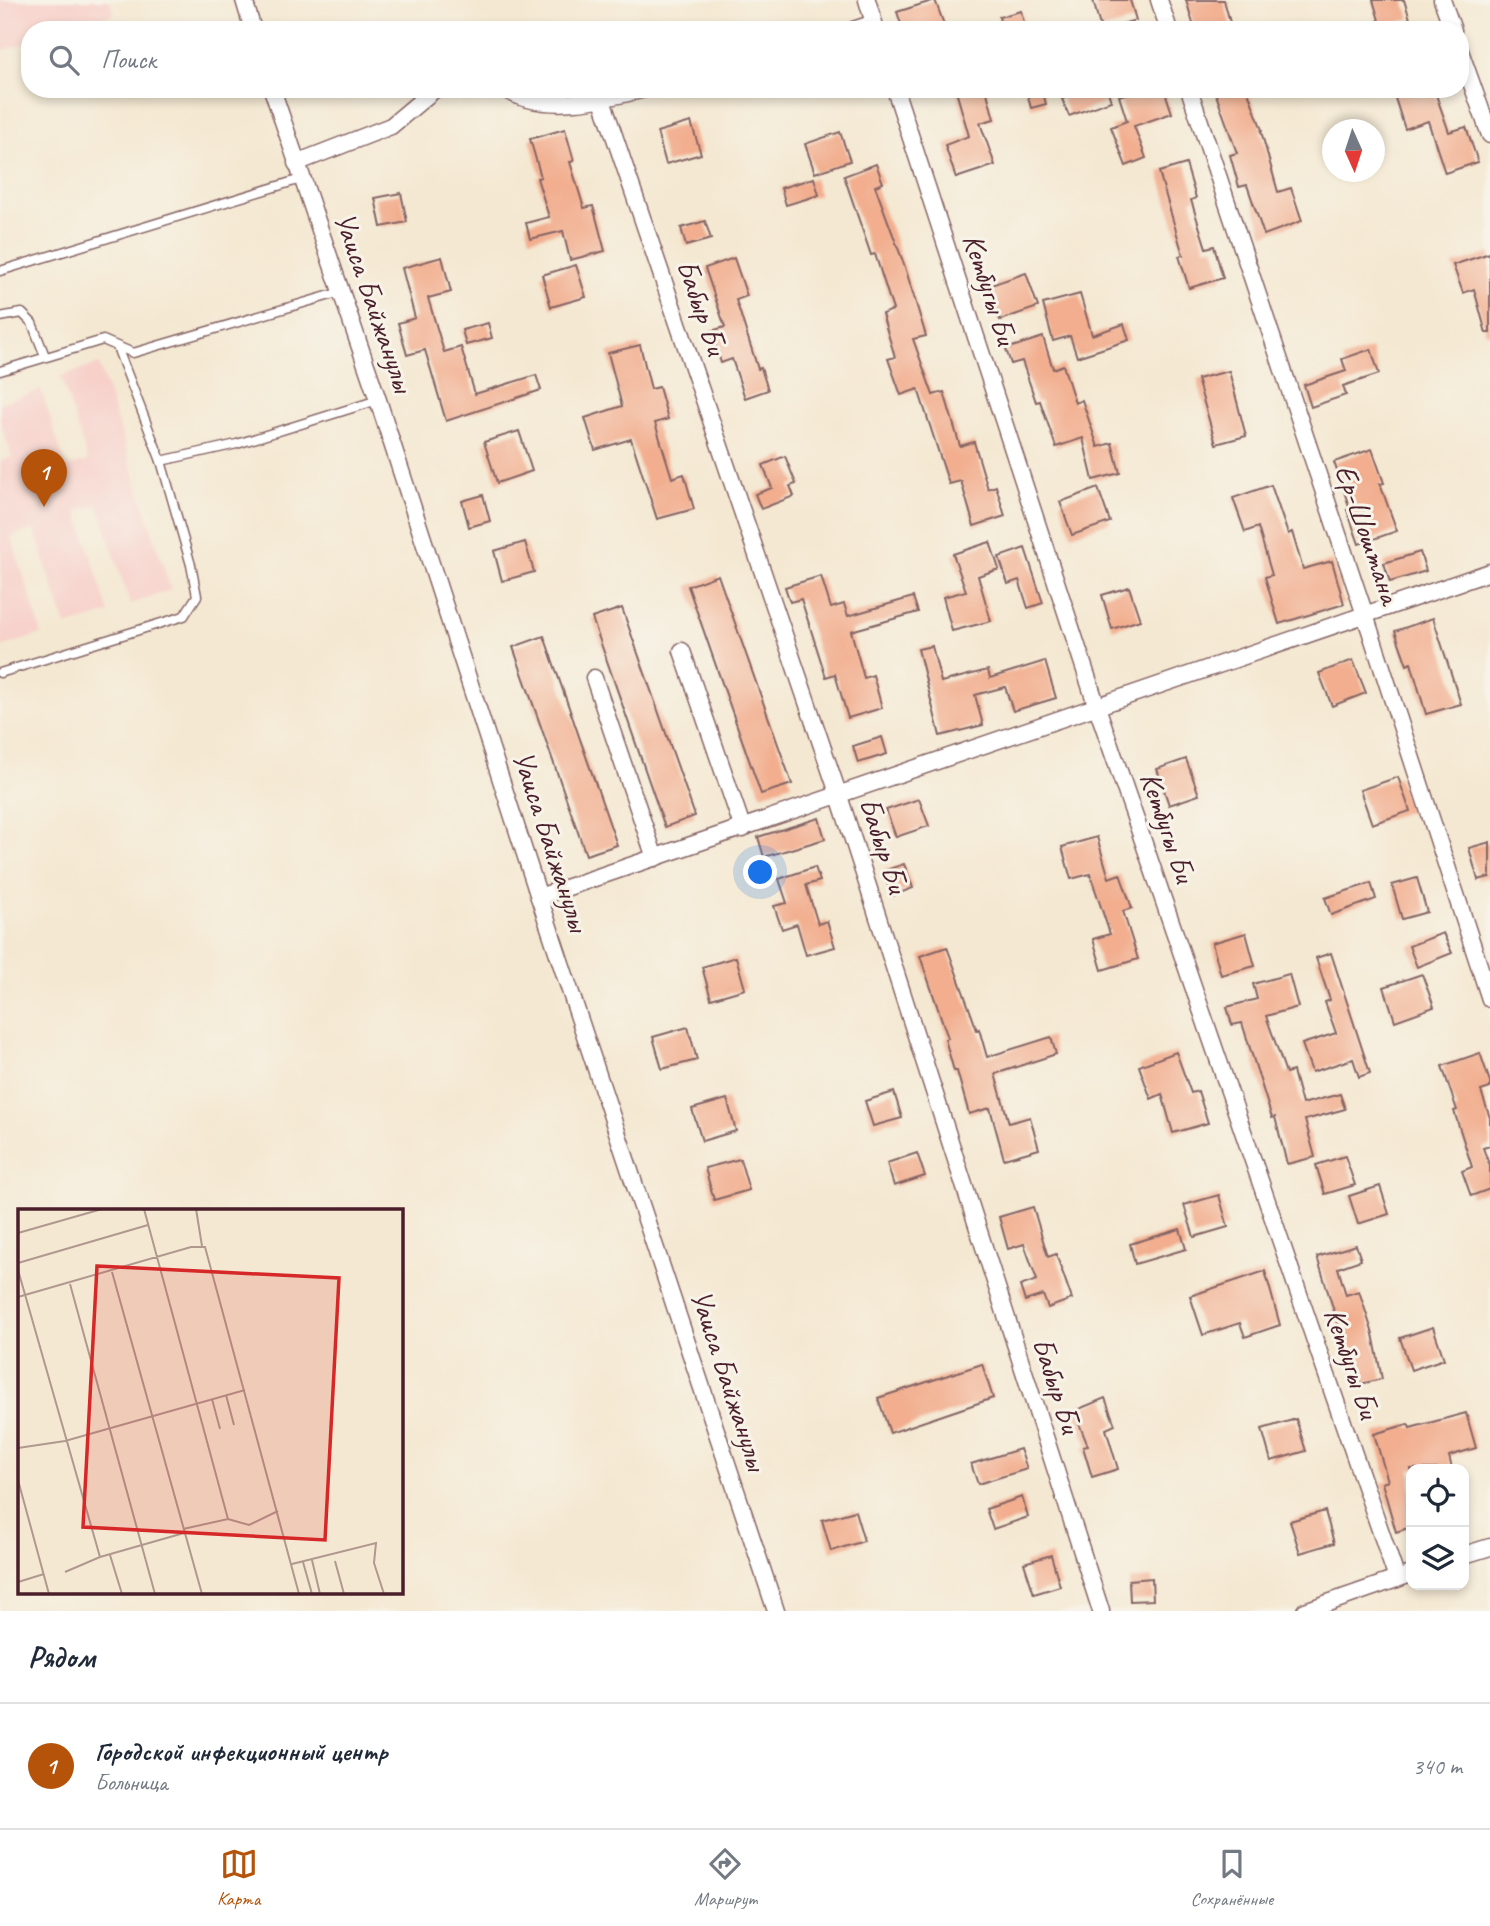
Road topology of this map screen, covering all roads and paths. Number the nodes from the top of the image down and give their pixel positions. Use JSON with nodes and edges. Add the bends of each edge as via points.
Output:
{"nodes":[{"id":1,"x":244,"y":0,"type":"edge"},
{"id":2,"x":867,"y":0,"type":"edge"},
{"id":3,"x":1158,"y":0,"type":"edge"},
{"id":4,"x":1442,"y":0,"type":"edge"},
{"id":5,"x":250,"y":21,"type":"edge"},
{"id":6,"x":873,"y":21,"type":"edge"},
{"id":7,"x":1165,"y":21,"type":"edge"},
{"id":8,"x":1449,"y":21,"type":"edge"},
{"id":9,"x":1469,"y":76,"type":"edge"},
{"id":10,"x":275,"y":98,"type":"edge"},
{"id":11,"x":424,"y":98,"type":"edge"},
{"id":12,"x":523,"y":98,"type":"edge"},
{"id":13,"x":610,"y":98,"type":"edge"},
{"id":14,"x":898,"y":98,"type":"edge"},
{"id":15,"x":1192,"y":98,"type":"edge"},
{"id":16,"x":602,"y":100,"type":"junction"},
{"id":17,"x":1490,"y":135,"type":"edge"},
{"id":18,"x":299,"y":171,"type":"junction"},
{"id":19,"x":0,"y":271,"type":"edge"},
{"id":20,"x":341,"y":292,"type":"junction"},
{"id":21,"x":0,"y":317,"type":"edge"},
{"id":22,"x":117,"y":347,"type":"junction"},
{"id":23,"x":46,"y":356,"type":"junction"},
{"id":24,"x":0,"y":371,"type":"edge"},
{"id":25,"x":378,"y":400,"type":"junction"},
{"id":26,"x":161,"y":461,"type":"junction"},
{"id":27,"x":1490,"y":572,"type":"edge"},
{"id":28,"x":1365,"y":615,"type":"junction"},
{"id":29,"x":682,"y":651,"type":"dead end"},
{"id":30,"x":0,"y":673,"type":"edge"},
{"id":31,"x":594,"y":678,"type":"dead end"},
{"id":32,"x":1097,"y":707,"type":"junction"},
{"id":33,"x":839,"y":796,"type":"junction"},
{"id":34,"x":743,"y":828,"type":"junction"},
{"id":35,"x":655,"y":858,"type":"junction"},
{"id":36,"x":539,"y":897,"type":"junction"},
{"id":37,"x":1490,"y":999,"type":"edge"},
{"id":38,"x":1490,"y":1547,"type":"edge"},
{"id":39,"x":1469,"y":1553,"type":"edge"},
{"id":40,"x":1404,"y":1577,"type":"edge"},
{"id":41,"x":776,"y":1611,"type":"edge"},
{"id":42,"x":1101,"y":1611,"type":"edge"},
{"id":43,"x":1305,"y":1611,"type":"edge"}],
"edges":[{"from":1,"to":5,"type":"street"},
{"from":2,"to":6,"type":"street"},
{"from":3,"to":7,"type":"street"},
{"from":4,"to":8,"type":"street"},
{"from":9,"to":17,"type":"street"},
{"from":10,"to":18,"type":"street","name":"Уаиса Байжанулы"},
{"from":11,"to":18,"type":"street","via":[[391,126]]},
{"from":12,"to":16,"type":"street","via":[[544,103]]},
{"from":13,"to":16,"type":"street"},
{"from":14,"to":32,"type":"street","name":"Кетбугы Би"},
{"from":15,"to":28,"type":"street","name":"Ер-Шоштана"},
{"from":16,"to":33,"type":"street","name":"Бабыр Би"},
{"from":18,"to":19,"type":"lane"},
{"from":18,"to":20,"type":"street","name":"Уаиса Байжанулы"},
{"from":20,"to":22,"type":"lane","via":[[133,353]]},
{"from":20,"to":25,"type":"street","name":"Уаиса Байжанулы"},
{"from":21,"to":23,"type":"lane","via":[[22,313],[32,323]]},
{"from":22,"to":23,"type":"lane","via":[[103,340]]},
{"from":22,"to":26,"type":"lane"},
{"from":23,"to":24,"type":"lane"},
{"from":25,"to":26,"type":"lane","via":[[237,444]]},
{"from":25,"to":36,"type":"street","name":"Уаиса Байжанулы"},
{"from":26,"to":30,"type":"lane","via":[[197,596],[184,616]]},
{"from":27,"to":28,"type":"street"},
{"from":28,"to":32,"type":"street"},
{"from":28,"to":37,"type":"street","name":"Ер-Шоштана"},
{"from":29,"to":34,"type":"street"},
{"from":31,"to":35,"type":"street"},
{"from":32,"to":33,"type":"street"},
{"from":32,"to":40,"type":"street","name":"Кетбугы Би"},
{"from":33,"to":34,"type":"street"},
{"from":33,"to":42,"type":"street","name":"Бабыр Би"},
{"from":34,"to":35,"type":"street"},
{"from":35,"to":36,"type":"street"},
{"from":36,"to":41,"type":"street","name":"Уаиса Байжанулы"},
{"from":38,"to":39,"type":"street"},
{"from":40,"to":43,"type":"street"}]}
